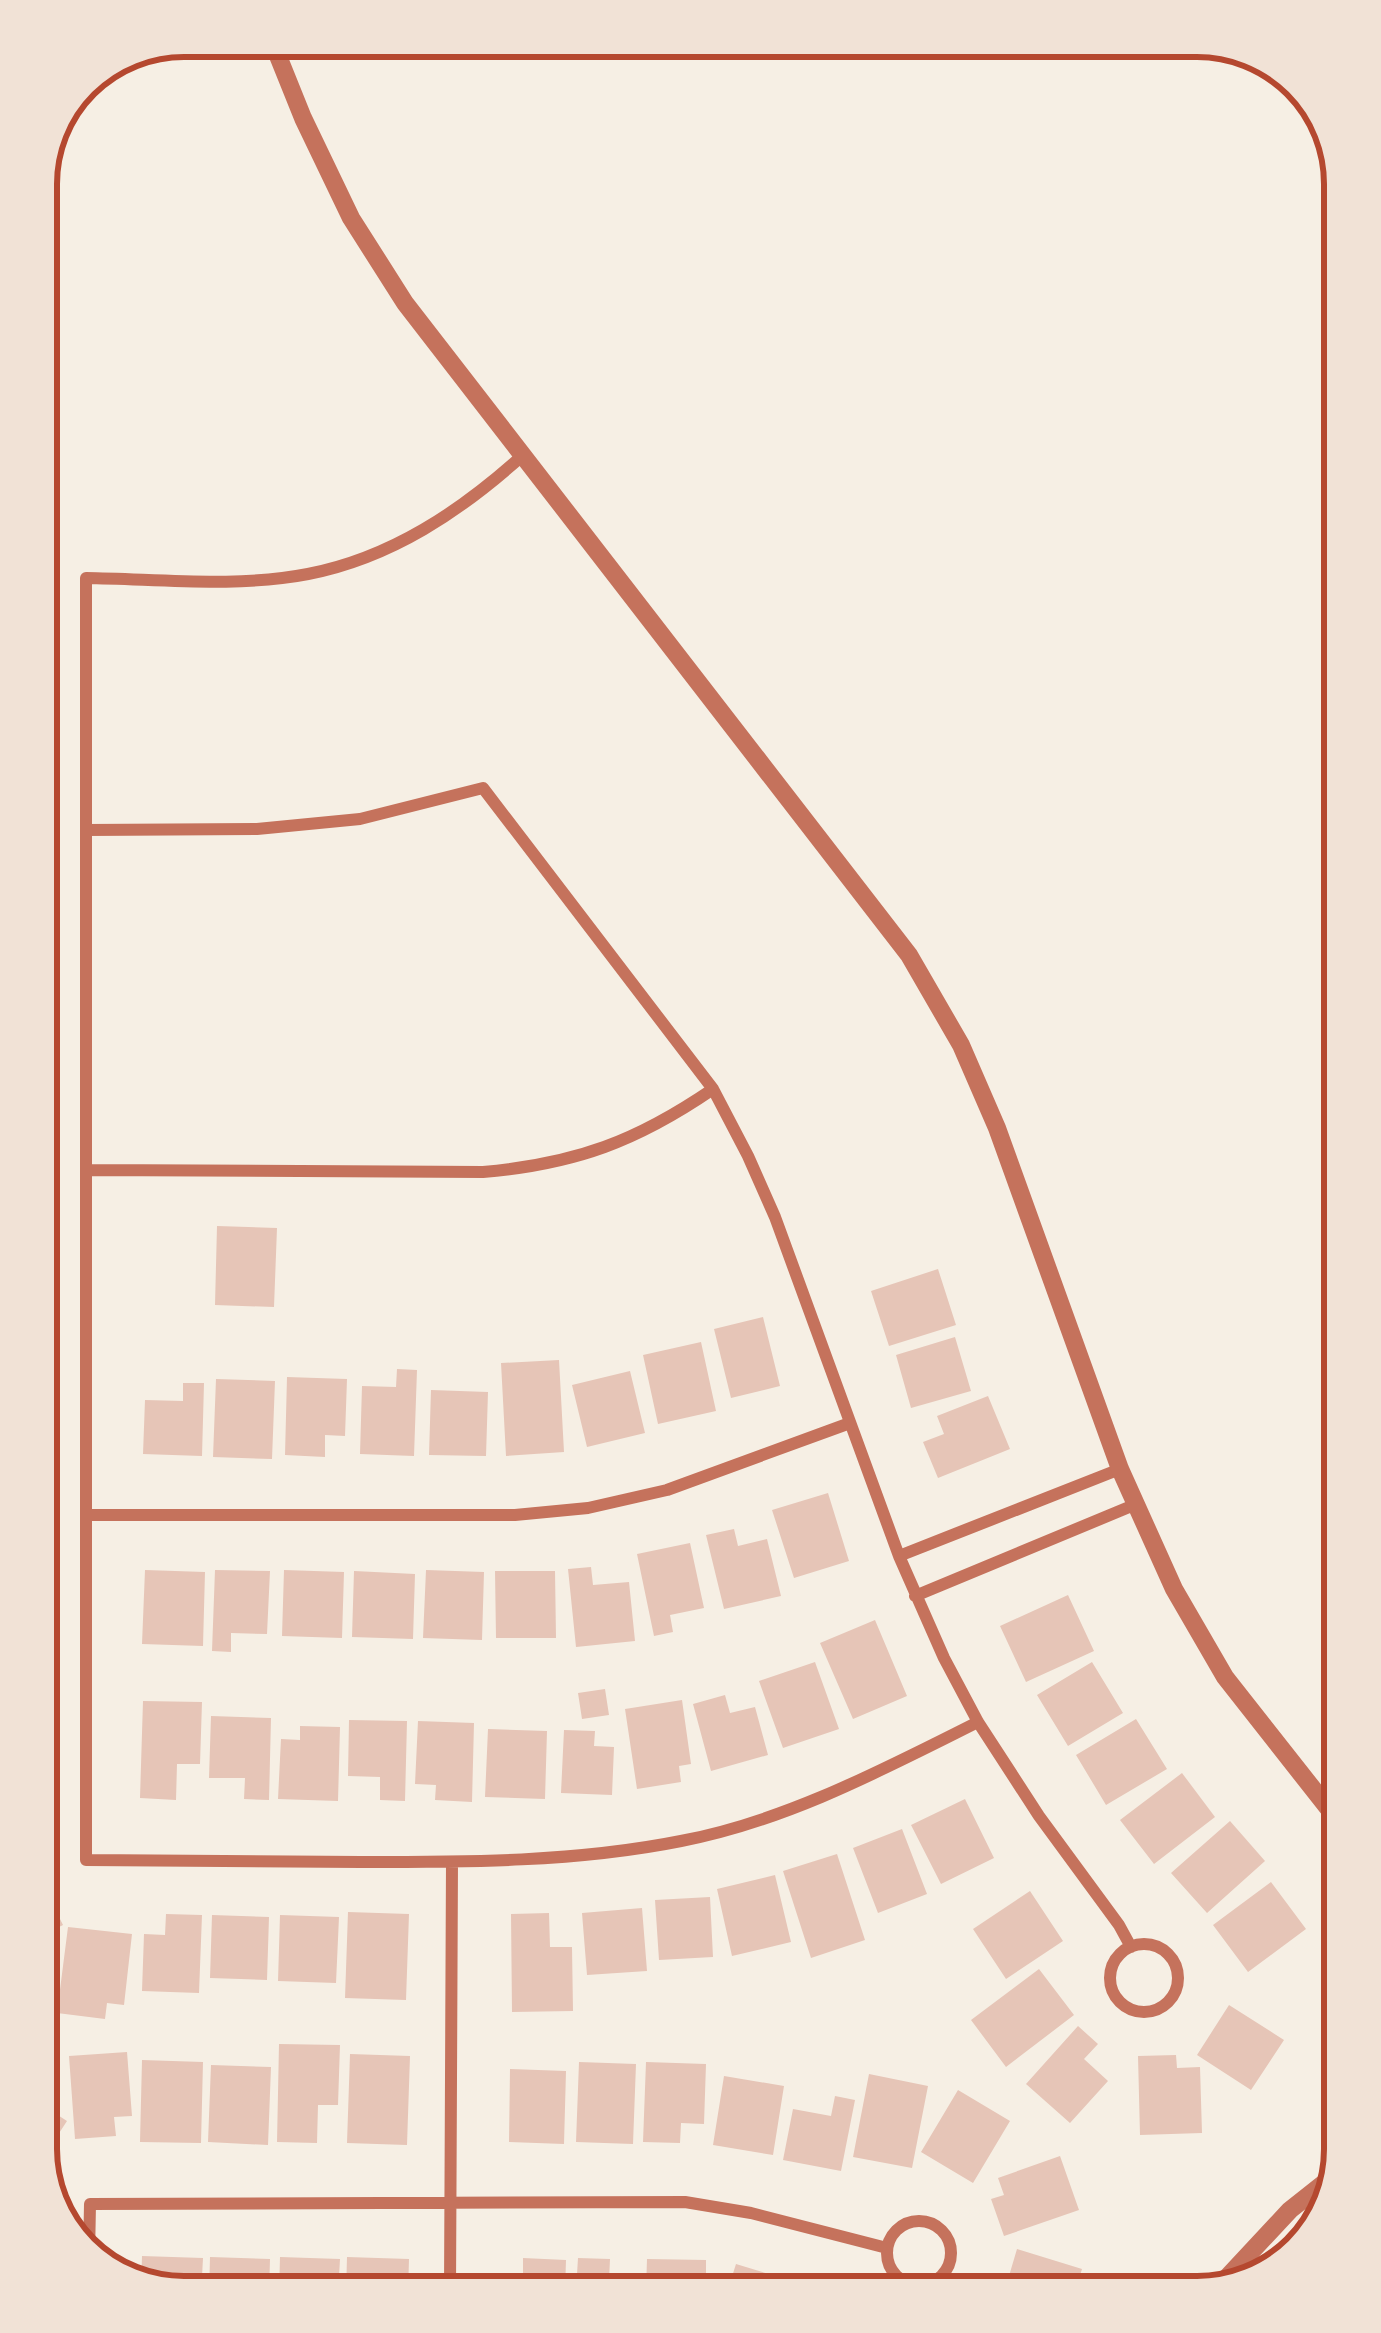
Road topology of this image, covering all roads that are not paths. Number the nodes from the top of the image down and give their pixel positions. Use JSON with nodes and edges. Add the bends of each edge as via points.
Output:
{"nodes":[{"id":1,"x":279,"y":57,"type":"edge"},
{"id":2,"x":523,"y":455,"type":"junction"},
{"id":3,"x":86,"y":830,"type":"junction"},
{"id":4,"x":713,"y":1089,"type":"junction"},
{"id":5,"x":86,"y":1170,"type":"junction"},
{"id":6,"x":850,"y":1423,"type":"junction"},
{"id":7,"x":1120,"y":1469,"type":"junction"},
{"id":8,"x":1134,"y":1505,"type":"junction"},
{"id":9,"x":86,"y":1515,"type":"junction"},
{"id":10,"x":899,"y":1556,"type":"junction"},
{"id":11,"x":914,"y":1596,"type":"junction"},
{"id":12,"x":977,"y":1722,"type":"junction"},
{"id":13,"x":1324,"y":1804,"type":"edge"},
{"id":14,"x":452,"y":1862,"type":"junction"},
{"id":15,"x":1130,"y":1947,"type":"junction"},
{"id":16,"x":1318,"y":2188,"type":"edge"},
{"id":17,"x":450,"y":2203,"type":"junction"},
{"id":18,"x":89,"y":2234,"type":"edge"},
{"id":19,"x":887,"y":2248,"type":"junction"},
{"id":20,"x":1243,"y":2267,"type":"edge"},
{"id":21,"x":450,"y":2276,"type":"edge"},
{"id":22,"x":898,"y":2276,"type":"edge"},
{"id":23,"x":942,"y":2276,"type":"edge"}],
"edges":[{"from":1,"to":2,"type":"street","via":[[351,218],[405,303]]},
{"from":2,"to":3,"type":"street","via":[[428,528],[369,557],[231,581],[86,578]]},
{"from":2,"to":7,"type":"street","via":[[908,955],[961,1045]]},
{"from":3,"to":4,"type":"street","via":[[360,819],[483,788]]},
{"from":3,"to":5,"type":"street"},
{"from":4,"to":5,"type":"street","via":[[635,1136],[530,1168]]},
{"from":4,"to":6,"type":"street","via":[[775,1217]]},
{"from":5,"to":9,"type":"street"},
{"from":6,"to":9,"type":"street","via":[[667,1490],[588,1508]]},
{"from":6,"to":10,"type":"street"},
{"from":7,"to":8,"type":"street"},
{"from":7,"to":10,"type":"street"},
{"from":8,"to":11,"type":"street"},
{"from":8,"to":13,"type":"street","via":[[1225,1677]]},
{"from":9,"to":14,"type":"street","via":[[86,1860]]},
{"from":10,"to":11,"type":"street"},
{"from":11,"to":12,"type":"street"},
{"from":12,"to":14,"type":"street","via":[[774,1816],[682,1841]]},
{"from":12,"to":15,"type":"street"},
{"from":14,"to":17,"type":"street"},
{"from":15,"to":15,"type":"street","via":[[1112,1966],[1113,1992],[1132,2010],[1158,2009],[1176,1991],[1175,1965],[1157,1946]]},
{"from":16,"to":20,"type":"street"},
{"from":17,"to":18,"type":"street","via":[[90,2204]]},
{"from":17,"to":19,"type":"street","via":[[685,2202]]},
{"from":17,"to":21,"type":"street"},
{"from":19,"to":22,"type":"street"},
{"from":19,"to":23,"type":"street","via":[[912,2222],[937,2226],[951,2246]]}]}
